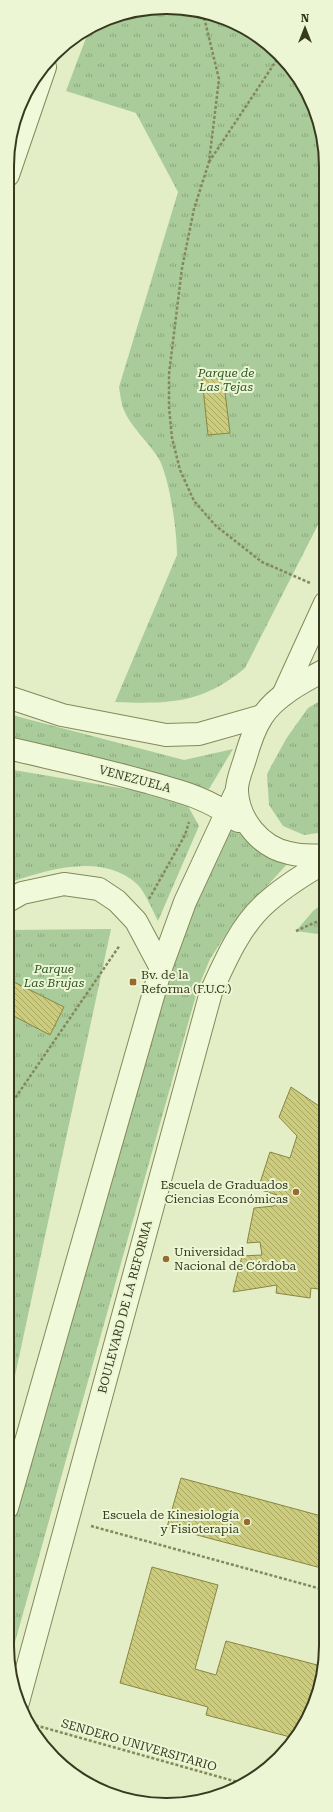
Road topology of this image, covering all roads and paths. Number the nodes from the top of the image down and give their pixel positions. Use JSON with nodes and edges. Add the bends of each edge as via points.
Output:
{"nodes":[{"id":1,"x":204,"y":19,"type":"edge"},
{"id":2,"x":276,"y":61,"type":"edge"},
{"id":3,"x":40,"y":82,"type":"edge"},
{"id":4,"x":14,"y":158,"type":"edge"},
{"id":5,"x":209,"y":162,"type":"junction"},
{"id":6,"x":311,"y":584,"type":"dead end"},
{"id":7,"x":319,"y":616,"type":"edge"},
{"id":8,"x":319,"y":674,"type":"edge"},
{"id":9,"x":283,"y":695,"type":"junction"},
{"id":10,"x":14,"y":699,"type":"edge"},
{"id":11,"x":262,"y":716,"type":"junction"},
{"id":12,"x":14,"y":749,"type":"edge"},
{"id":13,"x":237,"y":790,"type":"junction"},
{"id":14,"x":195,"y":796,"type":"junction"},
{"id":15,"x":227,"y":812,"type":"junction"},
{"id":16,"x":254,"y":832,"type":"junction"},
{"id":17,"x":319,"y":855,"type":"edge"},
{"id":18,"x":319,"y":866,"type":"edge"},
{"id":19,"x":14,"y":896,"type":"edge"},
{"id":20,"x":136,"y":921,"type":"junction"},
{"id":21,"x":319,"y":921,"type":"edge"},
{"id":22,"x":296,"y":931,"type":"dead end"},
{"id":23,"x":161,"y":968,"type":"junction"},
{"id":24,"x":14,"y":1101,"type":"edge"},
{"id":25,"x":14,"y":1483,"type":"edge"},
{"id":26,"x":68,"y":1519,"type":"junction"},
{"id":27,"x":319,"y":1588,"type":"edge"},
{"id":28,"x":21,"y":1691,"type":"edge"},
{"id":29,"x":37,"y":1726,"type":"edge"},
{"id":30,"x":235,"y":1781,"type":"edge"}],
"edges":[{"from":1,"to":5,"type":"path","via":[[219,79]]},
{"from":2,"to":5,"type":"path"},
{"from":3,"to":4,"type":"street"},
{"from":5,"to":6,"type":"path","via":[[194,209],[182,268],[169,374],[172,438],[180,470],[194,501],[216,526],[262,562]]},
{"from":7,"to":9,"type":"street"},
{"from":8,"to":9,"type":"street"},
{"from":9,"to":11,"type":"street"},
{"from":10,"to":11,"type":"street","via":[[62,715],[166,735],[199,734]]},
{"from":11,"to":13,"type":"street","via":[[248,748]]},
{"from":12,"to":14,"type":"street","name":"VENEZUELA","via":[[109,771]]},
{"from":13,"to":15,"type":"street"},
{"from":13,"to":16,"type":"street","via":[[240,811]]},
{"from":14,"to":15,"type":"street","name":"VENEZUELA"},
{"from":14,"to":20,"type":"path","via":[[185,835]]},
{"from":15,"to":16,"type":"street","name":"VENEZUELA"},
{"from":15,"to":23,"type":"street","via":[[184,902]]},
{"from":16,"to":17,"type":"street","via":[[268,845],[287,853]]},
{"from":18,"to":26,"type":"street","name":"BOULEVARD DE LA REFORMA","via":[[266,902],[242,932],[211,992]]},
{"from":19,"to":20,"type":"street","via":[[64,884],[99,889],[117,901]]},
{"from":20,"to":23,"type":"street"},
{"from":20,"to":24,"type":"path"},
{"from":21,"to":22,"type":"path"},
{"from":23,"to":25,"type":"street"},
{"from":26,"to":27,"type":"path"},
{"from":26,"to":28,"type":"street","name":"BOULEVARD DE LA REFORMA"},
{"from":29,"to":30,"type":"path","name":"SENDERO UNIVERSITARIO"}]}
